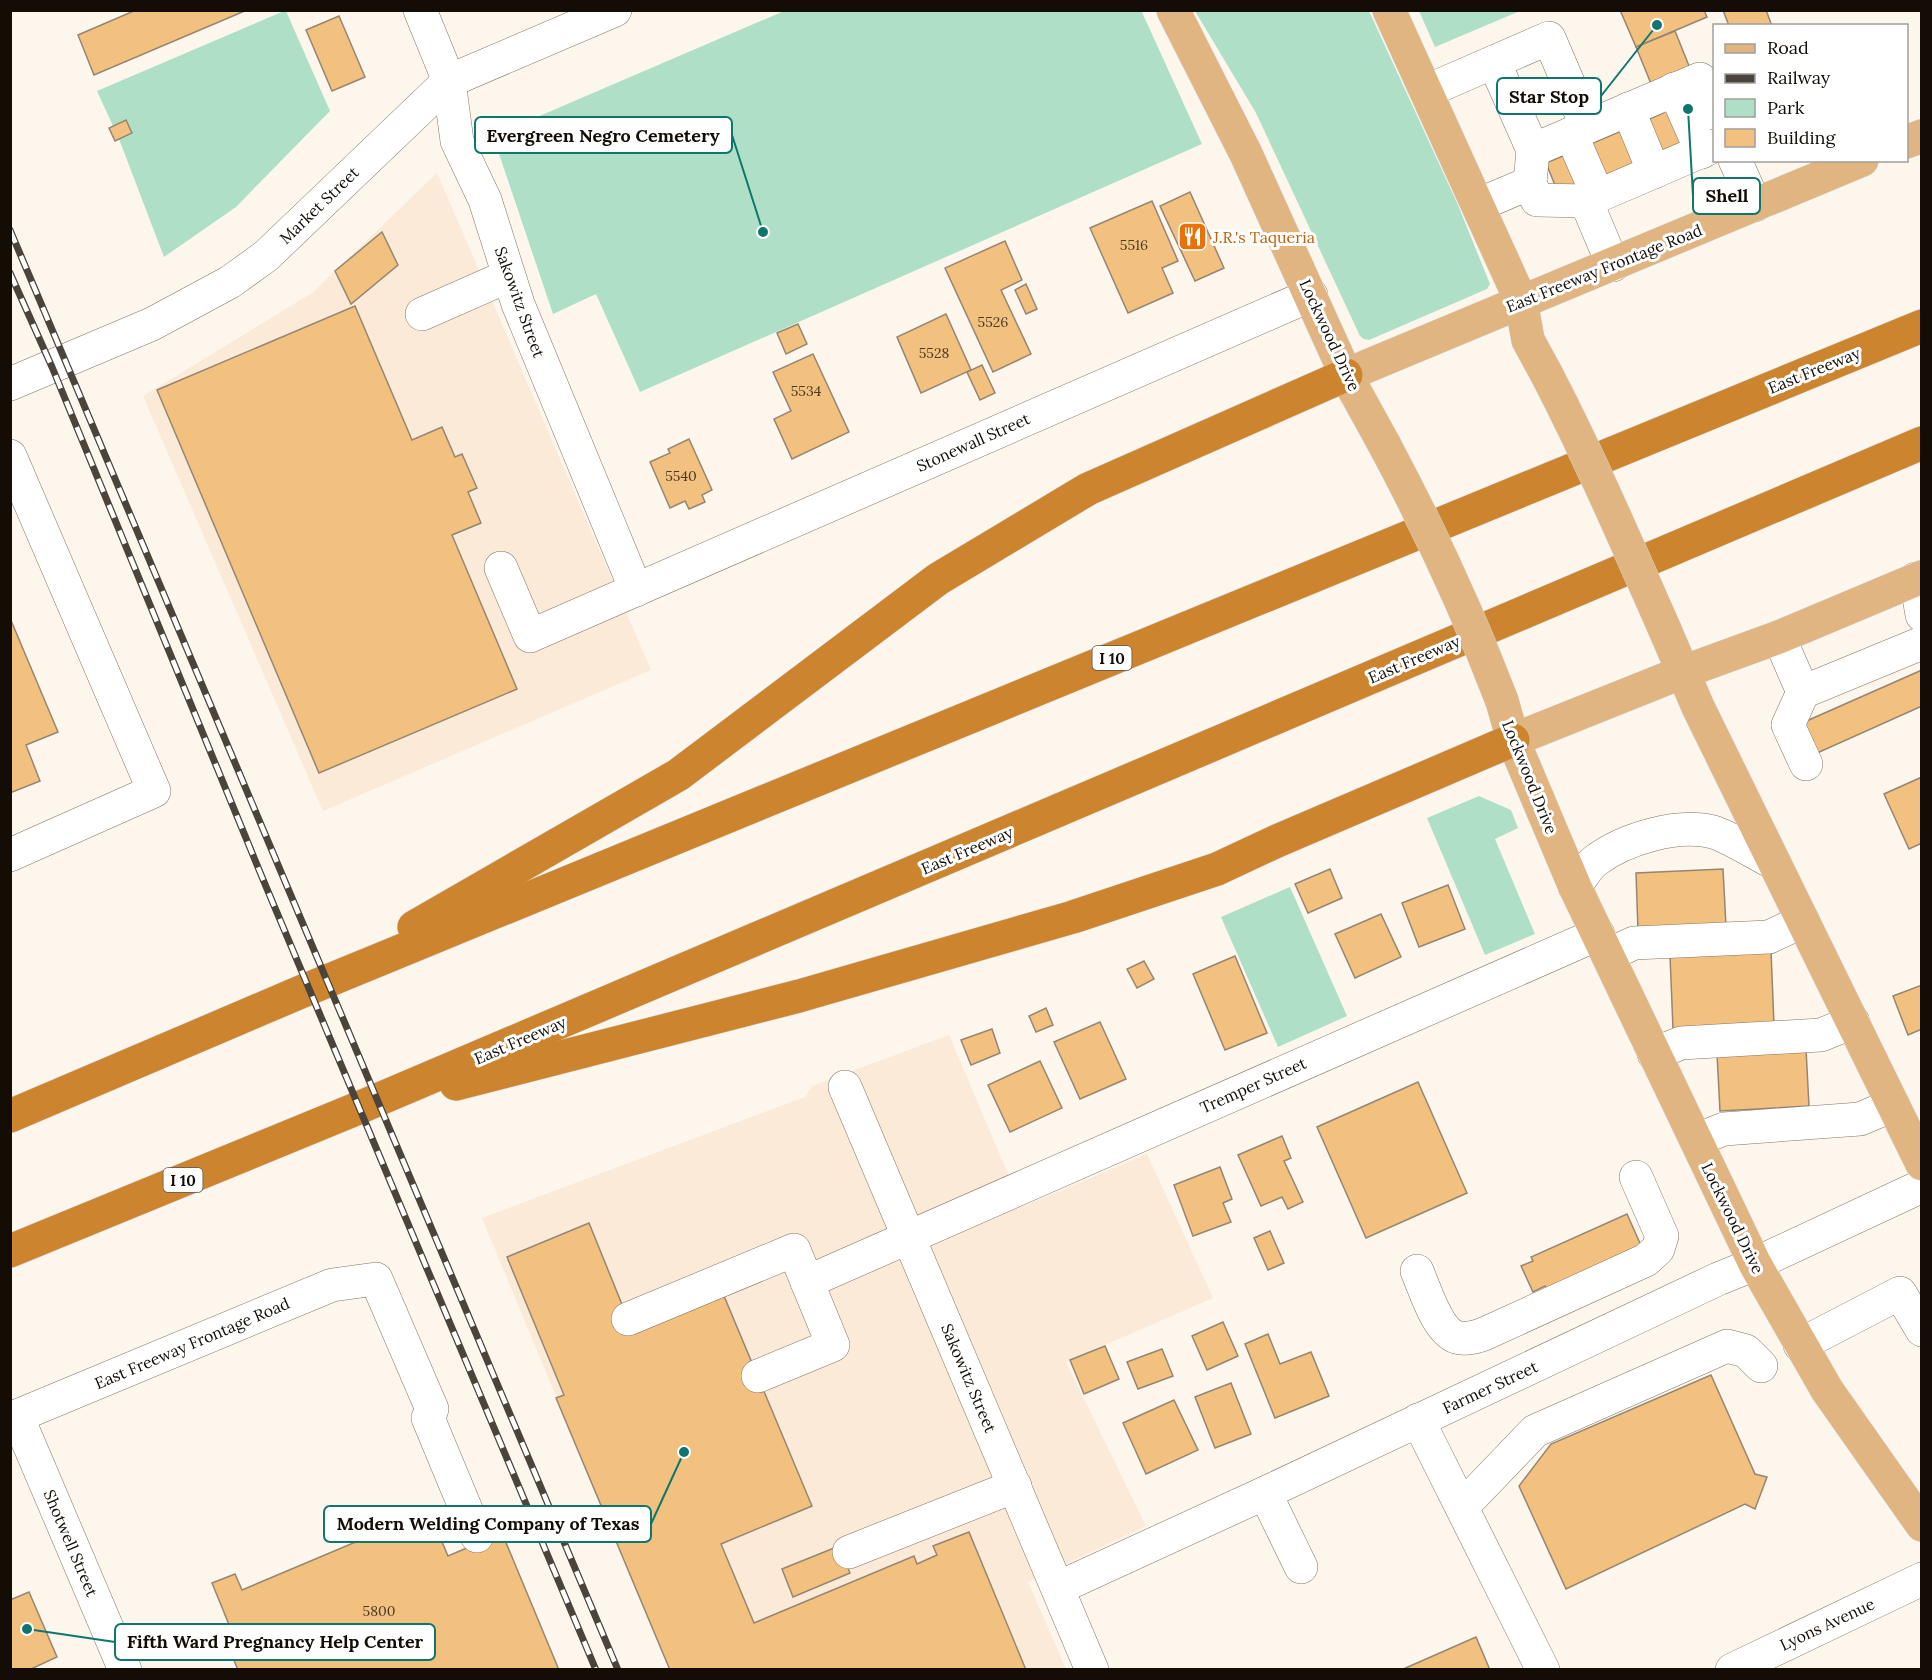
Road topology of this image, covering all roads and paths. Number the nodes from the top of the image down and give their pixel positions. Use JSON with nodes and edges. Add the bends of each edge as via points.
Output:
{"nodes":[{"id":1,"x":420,"y":10,"type":"edge"},
{"id":2,"x":615,"y":10,"type":"edge"},
{"id":3,"x":1173,"y":10,"type":"edge"},
{"id":4,"x":1389,"y":10,"type":"edge"},
{"id":5,"x":1494,"y":62,"type":"junction"},
{"id":6,"x":449,"y":81,"type":"junction"},
{"id":7,"x":1674,"y":89,"type":"junction"},
{"id":8,"x":1427,"y":91,"type":"junction"},
{"id":9,"x":1628,"y":109,"type":"junction"},
{"id":10,"x":1713,"y":111,"type":"edge"},
{"id":11,"x":1579,"y":130,"type":"junction"},
{"id":12,"x":1708,"y":149,"type":"edge"},
{"id":13,"x":1533,"y":150,"type":"junction"},
{"id":14,"x":1736,"y":162,"type":"edge"},
{"id":15,"x":1857,"y":162,"type":"edge"},
{"id":16,"x":1654,"y":172,"type":"junction"},
{"id":17,"x":1530,"y":183,"type":"junction"},
{"id":18,"x":1592,"y":199,"type":"junction"},
{"id":19,"x":1478,"y":205,"type":"junction"},
{"id":20,"x":1755,"y":206,"type":"junction"},
{"id":21,"x":1613,"y":265,"type":"junction"},
{"id":22,"x":508,"y":276,"type":"junction"},
{"id":23,"x":1311,"y":295,"type":"junction"},
{"id":24,"x":1521,"y":301,"type":"junction"},
{"id":25,"x":422,"y":315,"type":"dead end"},
{"id":26,"x":1922,"y":326,"type":"edge"},
{"id":27,"x":1346,"y":375,"type":"junction"},
{"id":28,"x":10,"y":384,"type":"edge"},
{"id":29,"x":1922,"y":443,"type":"edge"},
{"id":30,"x":10,"y":456,"type":"edge"},
{"id":31,"x":501,"y":568,"type":"dead end"},
{"id":32,"x":1919,"y":578,"type":"edge"},
{"id":33,"x":636,"y":590,"type":"junction"},
{"id":34,"x":1922,"y":615,"type":"edge"},
{"id":35,"x":1779,"y":637,"type":"junction"},
{"id":36,"x":1922,"y":643,"type":"edge"},
{"id":37,"x":1683,"y":672,"type":"junction"},
{"id":38,"x":1803,"y":692,"type":"junction"},
{"id":39,"x":1513,"y":740,"type":"junction"},
{"id":40,"x":1806,"y":764,"type":"dead end"},
{"id":41,"x":10,"y":855,"type":"edge"},
{"id":42,"x":1774,"y":863,"type":"junction"},
{"id":43,"x":1575,"y":887,"type":"junction"},
{"id":44,"x":1803,"y":921,"type":"junction"},
{"id":45,"x":1603,"y":944,"type":"junction"},
{"id":46,"x":303,"y":991,"type":"junction"},
{"id":47,"x":1853,"y":1022,"type":"junction"},
{"id":48,"x":1654,"y":1054,"type":"junction"},
{"id":49,"x":845,"y":1087,"type":"dead end"},
{"id":50,"x":1893,"y":1105,"type":"junction"},
{"id":51,"x":356,"y":1110,"type":"junction"},
{"id":52,"x":10,"y":1116,"type":"edge"},
{"id":53,"x":1696,"y":1140,"type":"junction"},
{"id":54,"x":1922,"y":1164,"type":"edge"},
{"id":55,"x":1636,"y":1177,"type":"dead end"},
{"id":56,"x":1922,"y":1186,"type":"edge"},
{"id":57,"x":909,"y":1237,"type":"junction"},
{"id":58,"x":10,"y":1251,"type":"edge"},
{"id":59,"x":1755,"y":1264,"type":"junction"},
{"id":60,"x":1417,"y":1271,"type":"dead end"},
{"id":61,"x":807,"y":1282,"type":"junction"},
{"id":62,"x":628,"y":1319,"type":"dead end"},
{"id":63,"x":1922,"y":1330,"type":"edge"},
{"id":64,"x":1800,"y":1345,"type":"junction"},
{"id":65,"x":1761,"y":1366,"type":"dead end"},
{"id":66,"x":758,"y":1376,"type":"dead end"},
{"id":67,"x":14,"y":1418,"type":"edge"},
{"id":68,"x":1418,"y":1420,"type":"junction"},
{"id":69,"x":1015,"y":1486,"type":"junction"},
{"id":70,"x":1265,"y":1493,"type":"junction"},
{"id":71,"x":1462,"y":1507,"type":"junction"},
{"id":72,"x":1922,"y":1525,"type":"edge"},
{"id":73,"x":477,"y":1536,"type":"dead end"},
{"id":74,"x":849,"y":1552,"type":"dead end"},
{"id":75,"x":1301,"y":1567,"type":"dead end"},
{"id":76,"x":1922,"y":1579,"type":"edge"},
{"id":77,"x":1058,"y":1588,"type":"junction"},
{"id":78,"x":1783,"y":1659,"type":"edge"},
{"id":79,"x":125,"y":1670,"type":"edge"},
{"id":80,"x":1092,"y":1670,"type":"edge"},
{"id":81,"x":1543,"y":1670,"type":"edge"},
{"id":82,"x":1732,"y":1670,"type":"edge"}],
"edges":[{"from":1,"to":6,"type":"street","name":"Sakowitz Street"},
{"from":2,"to":6,"type":"street","name":"Market Street"},
{"from":3,"to":23,"type":"main road","name":"Lockwood Drive"},
{"from":4,"to":8,"type":"main road"},
{"from":5,"to":8,"type":"street"},
{"from":5,"to":11,"type":"street","via":[[1549,38]]},
{"from":5,"to":13,"type":"street"},
{"from":6,"to":22,"type":"street","name":"Sakowitz Street","via":[[457,141],[485,200]]},
{"from":6,"to":28,"type":"street","name":"Market Street","via":[[266,256],[230,282],[152,324]]},
{"from":7,"to":9,"type":"street"},
{"from":7,"to":10,"type":"street","via":[[1700,79]]},
{"from":7,"to":12,"type":"street"},
{"from":8,"to":19,"type":"main road"},
{"from":9,"to":11,"type":"street"},
{"from":9,"to":16,"type":"street"},
{"from":11,"to":13,"type":"street"},
{"from":11,"to":18,"type":"street"},
{"from":12,"to":16,"type":"street"},
{"from":13,"to":17,"type":"street"},
{"from":14,"to":20,"type":"street"},
{"from":15,"to":20,"type":"main road","name":"East Freeway Frontage Road"},
{"from":16,"to":18,"type":"street"},
{"from":17,"to":18,"type":"street","via":[[1537,200]]},
{"from":17,"to":19,"type":"street"},
{"from":18,"to":21,"type":"street"},
{"from":19,"to":24,"type":"main road"},
{"from":20,"to":21,"type":"main road","name":"East Freeway Frontage Road"},
{"from":21,"to":24,"type":"main road","name":"East Freeway Frontage Road"},
{"from":22,"to":25,"type":"street"},
{"from":22,"to":33,"type":"street","name":"Sakowitz Street"},
{"from":23,"to":27,"type":"main road","name":"Lockwood Drive"},
{"from":23,"to":33,"type":"street","name":"Stonewall Street"},
{"from":24,"to":27,"type":"main road","name":"East Freeway Frontage Road"},
{"from":24,"to":37,"type":"main road","bridge":true,"via":[[1528,340],[1598,476]]},
{"from":26,"to":46,"type":"highway","name":"East Freeway","number":"I 10"},
{"from":27,"to":39,"type":"main road","name":"Lockwood Drive","bridge":true,"via":[[1418,507],[1464,604]]},
{"from":27,"to":46,"type":"highway","via":[[1088,489],[939,579],[678,775]]},
{"from":29,"to":51,"type":"highway","name":"East Freeway","number":"I 10"},
{"from":30,"to":41,"type":"street","via":[[154,791]]},
{"from":31,"to":33,"type":"street","name":"Stonewall Street","via":[[530,636]]},
{"from":32,"to":34,"type":"street"},
{"from":32,"to":35,"type":"main road"},
{"from":35,"to":37,"type":"main road"},
{"from":35,"to":38,"type":"street"},
{"from":36,"to":38,"type":"street"},
{"from":37,"to":39,"type":"main road"},
{"from":37,"to":42,"type":"main road"},
{"from":38,"to":40,"type":"street","via":[[1788,725]]},
{"from":39,"to":43,"type":"main road","name":"Lockwood Drive"},
{"from":39,"to":51,"type":"highway","via":[[1217,870],[1073,917],[744,1011]]},
{"from":42,"to":43,"type":"street","via":[[1714,832],[1685,829],[1653,834],[1620,847],[1594,862]]},
{"from":42,"to":44,"type":"main road"},
{"from":43,"to":45,"type":"main road","name":"Lockwood Drive"},
{"from":44,"to":45,"type":"street","name":"Tremper Street","via":[[1769,937]]},
{"from":44,"to":47,"type":"main road"},
{"from":45,"to":48,"type":"main road","name":"Lockwood Drive"},
{"from":45,"to":57,"type":"street","name":"Tremper Street"},
{"from":46,"to":52,"type":"highway","name":"East Freeway","number":"I 10"},
{"from":47,"to":48,"type":"street","via":[[1821,1035],[1681,1043]]},
{"from":47,"to":50,"type":"main road"},
{"from":48,"to":53,"type":"main road","name":"Lockwood Drive"},
{"from":49,"to":57,"type":"street","name":"Sakowitz Street"},
{"from":50,"to":53,"type":"street","via":[[1860,1119],[1724,1129]]},
{"from":50,"to":54,"type":"main road"},
{"from":51,"to":58,"type":"highway","name":"East Freeway","number":"I 10"},
{"from":53,"to":59,"type":"main road","name":"Lockwood Drive"},
{"from":55,"to":60,"type":"street","via":[[1662,1236],[1658,1249],[1646,1260],[1484,1334],[1461,1338],[1444,1329]]},
{"from":56,"to":59,"type":"street","name":"Farmer Street"},
{"from":57,"to":61,"type":"street","name":"Tremper Street"},
{"from":57,"to":69,"type":"street","name":"Sakowitz Street"},
{"from":59,"to":64,"type":"main road","name":"Lockwood Drive"},
{"from":59,"to":68,"type":"street","name":"Farmer Street"},
{"from":61,"to":62,"type":"street","via":[[794,1250]]},
{"from":61,"to":66,"type":"street","via":[[833,1345]]},
{"from":63,"to":64,"type":"street","via":[[1900,1293]]},
{"from":64,"to":72,"type":"main road","name":"Lockwood Drive"},
{"from":65,"to":71,"type":"street","via":[[1746,1351],[1726,1346],[1535,1431]]},
{"from":67,"to":73,"type":"street","name":"East Freeway Frontage Road","via":[[332,1285],[376,1279],[432,1409],[428,1418]]},
{"from":67,"to":79,"type":"street","name":"Shotwell Street"},
{"from":68,"to":70,"type":"street","name":"Farmer Street"},
{"from":68,"to":71,"type":"street"},
{"from":69,"to":74,"type":"street"},
{"from":69,"to":77,"type":"street","name":"Sakowitz Street"},
{"from":70,"to":75,"type":"street"},
{"from":70,"to":77,"type":"street","name":"Farmer Street"},
{"from":71,"to":81,"type":"street"},
{"from":76,"to":78,"type":"street","name":"Lyons Avenue"},
{"from":77,"to":80,"type":"street","name":"Sakowitz Street"},
{"from":78,"to":82,"type":"street","name":"Lyons Avenue"}]}
